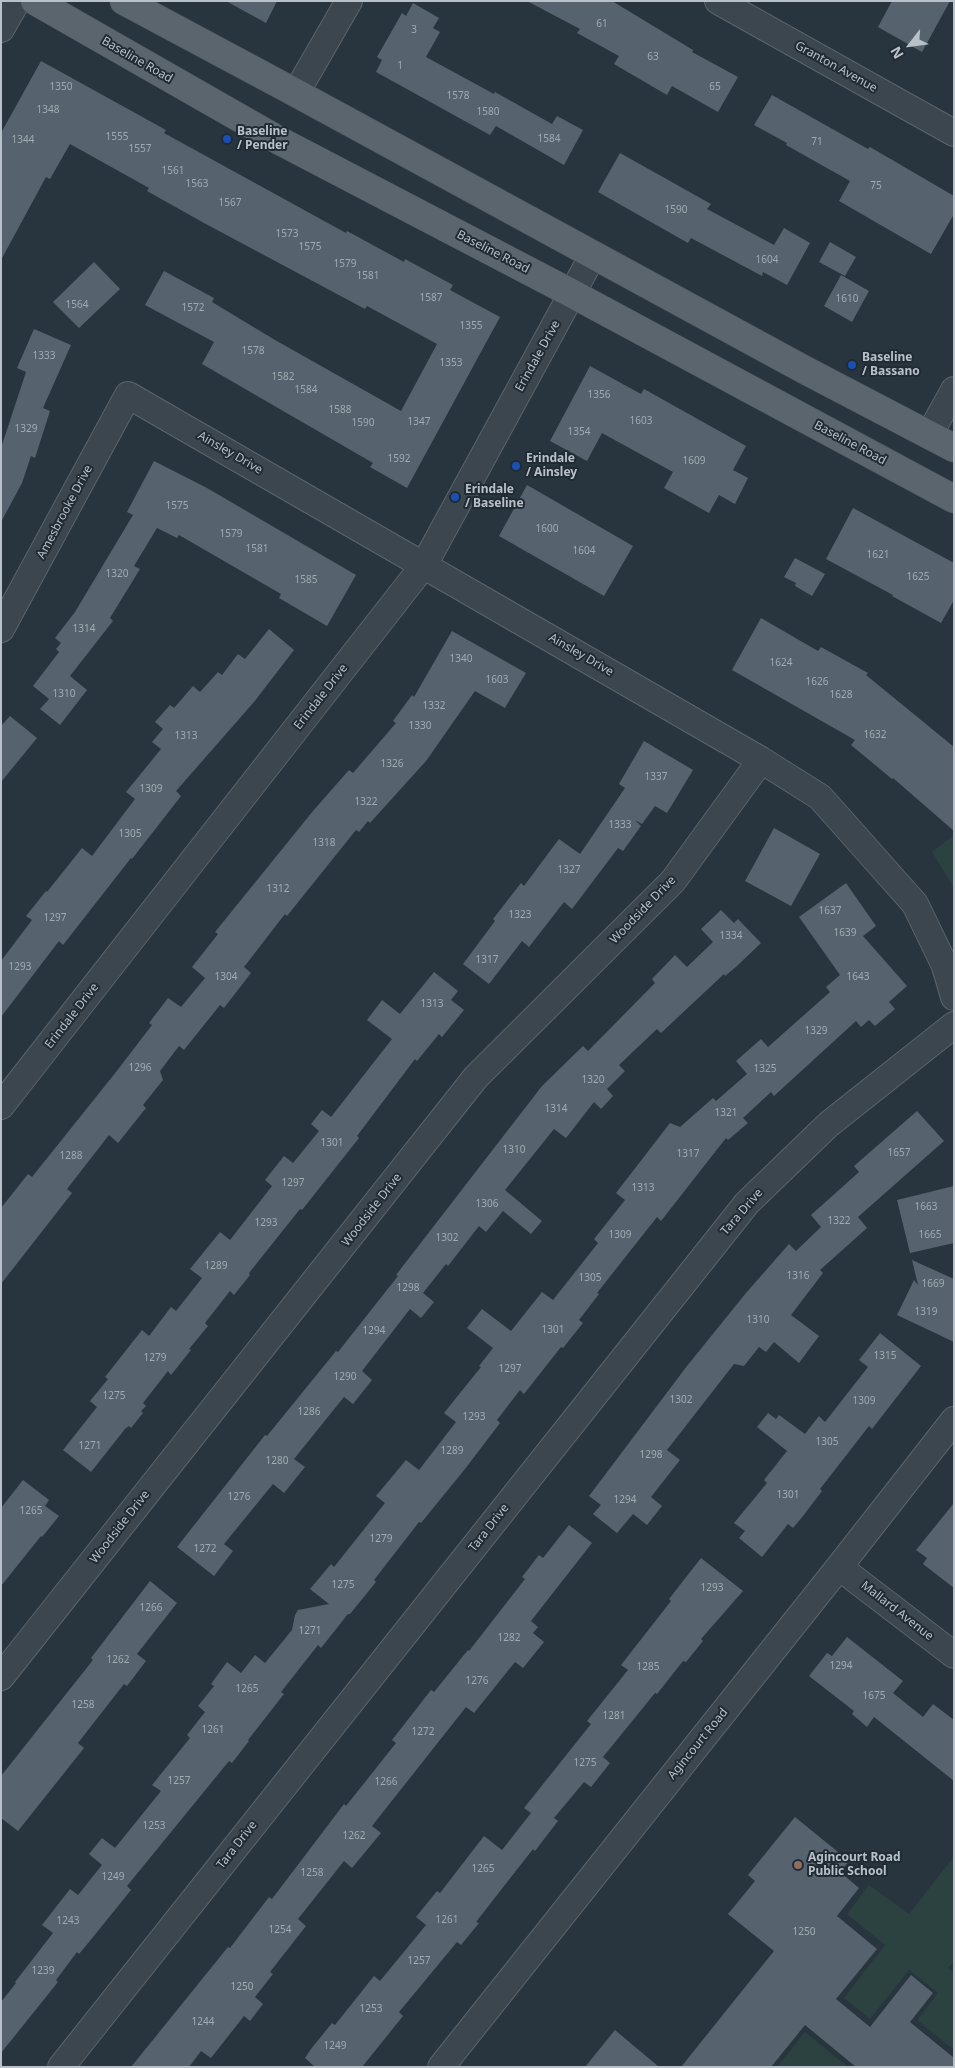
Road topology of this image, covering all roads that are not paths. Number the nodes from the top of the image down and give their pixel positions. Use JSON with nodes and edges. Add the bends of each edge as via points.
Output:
{"nodes":[{"id":1,"x":17,"y":1,"type":"edge"},
{"id":2,"x":35,"y":1,"type":"edge"},
{"id":3,"x":124,"y":1,"type":"edge"},
{"id":4,"x":349,"y":1,"type":"edge"},
{"id":5,"x":718,"y":1,"type":"edge"},
{"id":6,"x":1,"y":29,"type":"edge"},
{"id":7,"x":296,"y":93,"type":"junction"},
{"id":8,"x":954,"y":134,"type":"edge"},
{"id":9,"x":593,"y":255,"type":"junction"},
{"id":10,"x":571,"y":293,"type":"junction"},
{"id":11,"x":954,"y":390,"type":"edge"},
{"id":12,"x":128,"y":395,"type":"joint"},
{"id":13,"x":929,"y":435,"type":"junction"},
{"id":14,"x":954,"y":448,"type":"edge"},
{"id":15,"x":954,"y":500,"type":"edge"},
{"id":16,"x":424,"y":565,"type":"junction"},
{"id":17,"x":1,"y":628,"type":"edge"},
{"id":18,"x":761,"y":760,"type":"junction"},
{"id":19,"x":954,"y":997,"type":"edge"},
{"id":20,"x":954,"y":1025,"type":"edge"},
{"id":21,"x":1,"y":1106,"type":"edge"},
{"id":22,"x":954,"y":1420,"type":"edge"},
{"id":23,"x":839,"y":1567,"type":"junction"},
{"id":24,"x":954,"y":1655,"type":"edge"},
{"id":25,"x":1,"y":1677,"type":"edge"},
{"id":26,"x":61,"y":2067,"type":"edge"},
{"id":27,"x":441,"y":2067,"type":"edge"}],
"edges":[{"from":1,"to":6,"type":"street"},
{"from":2,"to":10,"type":"main road","name":"Baseline Road","via":[[280,141]]},
{"from":3,"to":7,"type":"main road"},
{"from":4,"to":7,"type":"street"},
{"from":5,"to":8,"type":"street","name":"Granton Avenue"},
{"from":7,"to":9,"type":"main road"},
{"from":9,"to":10,"type":"street","name":"Erindale Drive"},
{"from":9,"to":13,"type":"main road"},
{"from":10,"to":15,"type":"main road","name":"Baseline Road"},
{"from":10,"to":16,"type":"street","name":"Erindale Drive"},
{"from":11,"to":13,"type":"street"},
{"from":12,"to":16,"type":"street","name":"Ainsley Drive"},
{"from":12,"to":17,"type":"street","name":"Amesbrooke Drive"},
{"from":13,"to":14,"type":"main road"},
{"from":16,"to":18,"type":"street","name":"Ainsley Drive"},
{"from":16,"to":21,"type":"street","name":"Erindale Drive"},
{"from":18,"to":19,"type":"street","name":"Ainsley Drive","via":[[820,797],[915,904],[945,966]]},
{"from":18,"to":25,"type":"street","name":"Woodside Drive","via":[[673,881],[476,1077]]},
{"from":20,"to":26,"type":"street","name":"Tara Drive","via":[[830,1124],[747,1203]]},
{"from":22,"to":23,"type":"street","name":"Agincourt Road"},
{"from":23,"to":24,"type":"street","name":"Mallard Avenue"},
{"from":23,"to":27,"type":"street","name":"Agincourt Road"}]}
